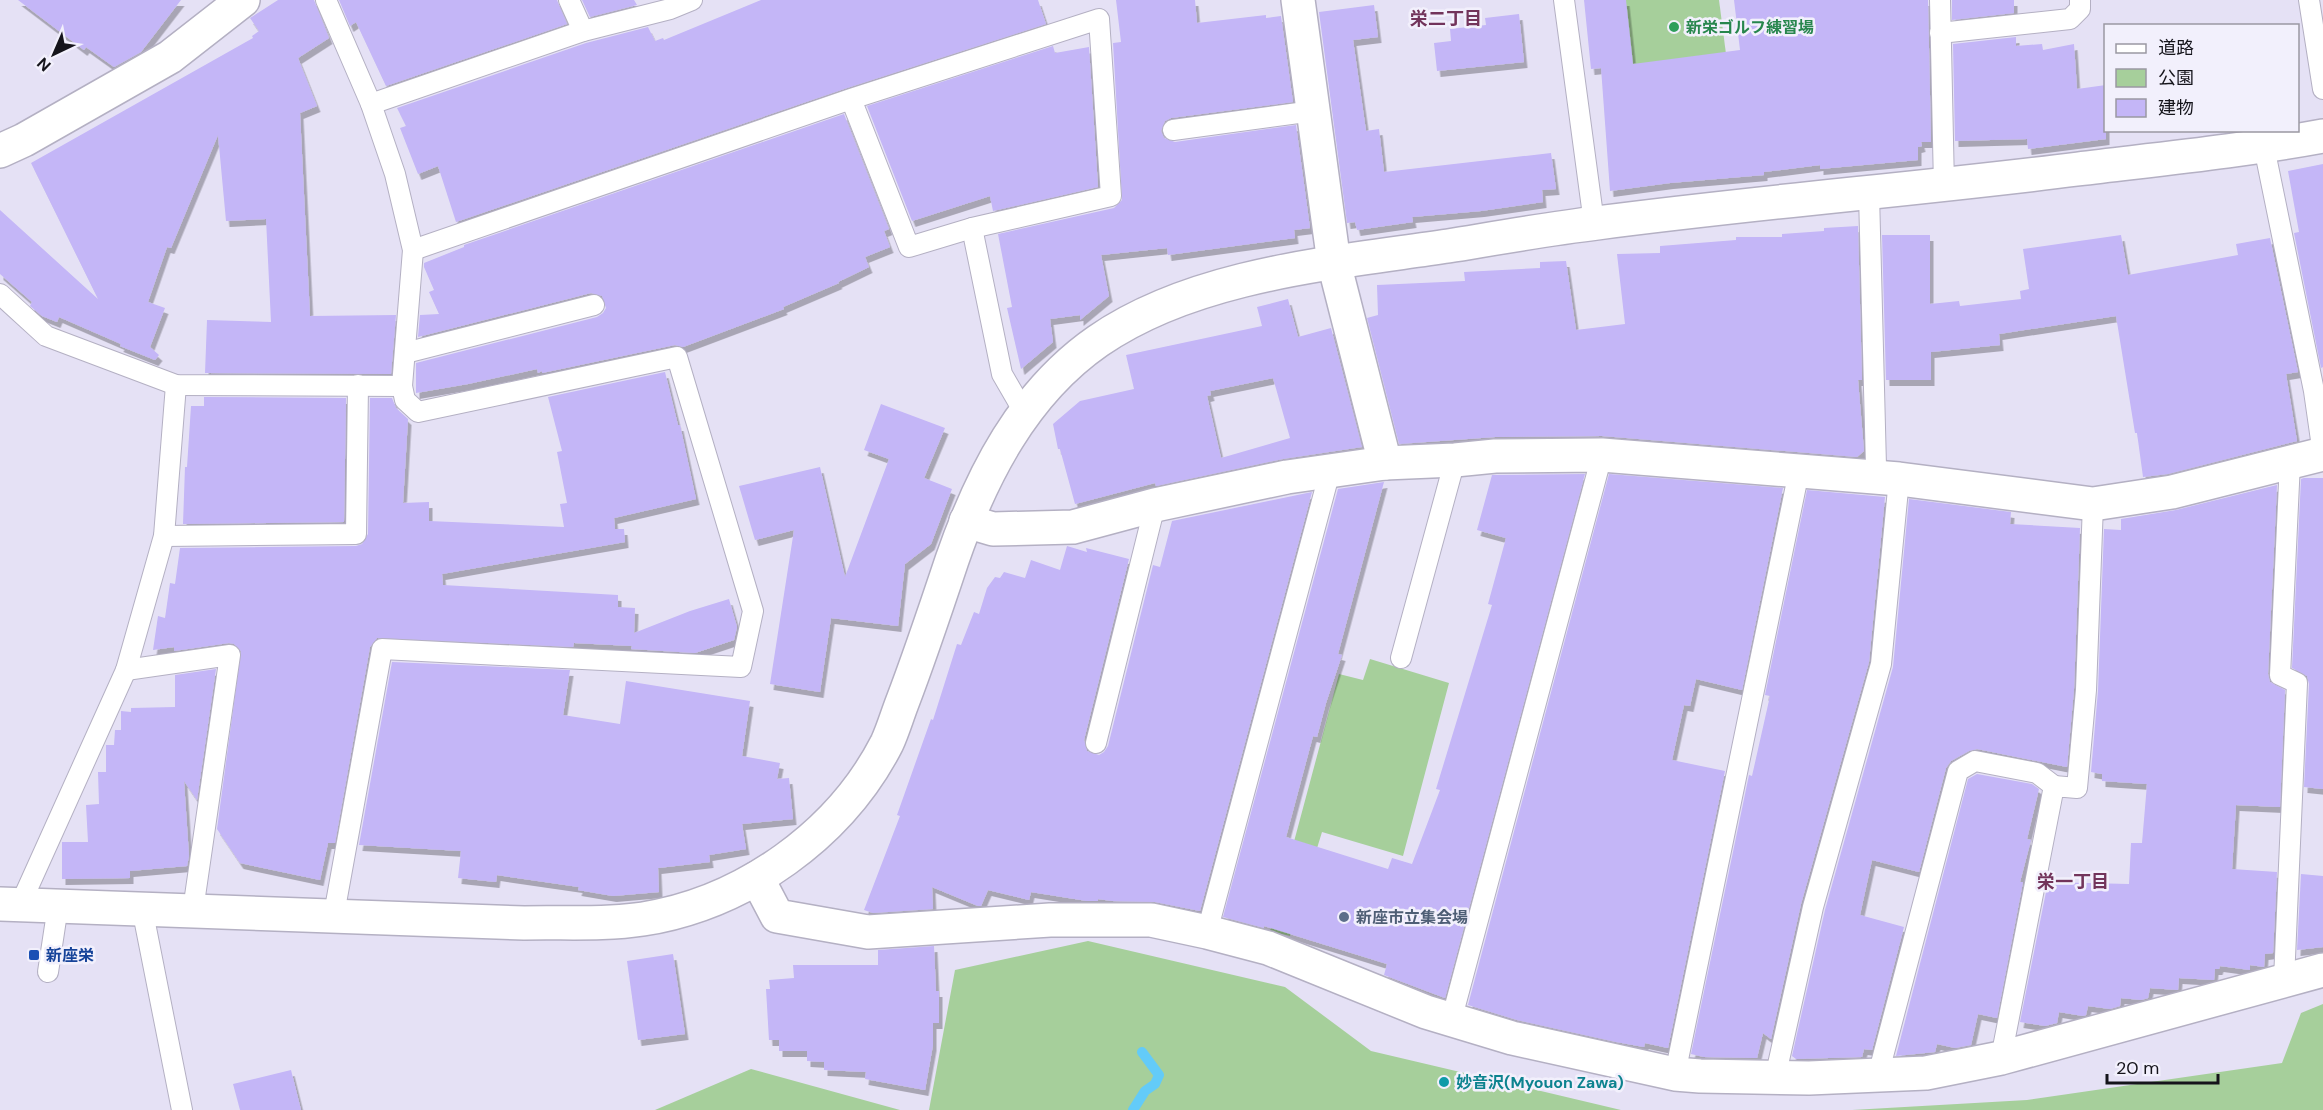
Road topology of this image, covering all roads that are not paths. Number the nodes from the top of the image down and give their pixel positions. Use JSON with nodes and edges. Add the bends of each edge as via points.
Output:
{"nodes":[{"id":1,"x":243,"y":0,"type":"edge"},
{"id":2,"x":326,"y":0,"type":"edge"},
{"id":3,"x":568,"y":0,"type":"edge"},
{"id":4,"x":692,"y":0,"type":"edge"},
{"id":5,"x":1298,"y":0,"type":"edge"},
{"id":6,"x":1564,"y":0,"type":"edge"},
{"id":7,"x":1940,"y":0,"type":"edge"},
{"id":8,"x":2080,"y":0,"type":"edge"},
{"id":9,"x":2309,"y":0,"type":"edge"},
{"id":10,"x":584,"y":31,"type":"junction"},
{"id":11,"x":1940,"y":33,"type":"junction"},
{"id":12,"x":2323,"y":89,"type":"edge"},
{"id":13,"x":851,"y":99,"type":"junction"},
{"id":14,"x":371,"y":104,"type":"junction"},
{"id":15,"x":1313,"y":111,"type":"junction"},
{"id":16,"x":1173,"y":130,"type":"dead end"},
{"id":17,"x":2323,"y":136,"type":"edge"},
{"id":18,"x":8,"y":138,"type":"edge"},
{"id":19,"x":2264,"y":147,"type":"junction"},
{"id":20,"x":1944,"y":186,"type":"junction"},
{"id":21,"x":1869,"y":194,"type":"junction"},
{"id":22,"x":1594,"y":223,"type":"junction"},
{"id":23,"x":972,"y":228,"type":"junction"},
{"id":24,"x":413,"y":250,"type":"junction"},
{"id":25,"x":1334,"y":263,"type":"junction"},
{"id":26,"x":0,"y":294,"type":"edge"},
{"id":27,"x":594,"y":305,"type":"dead end"},
{"id":28,"x":405,"y":353,"type":"junction"},
{"id":29,"x":176,"y":385,"type":"junction"},
{"id":30,"x":358,"y":385,"type":"junction"},
{"id":31,"x":402,"y":386,"type":"junction"},
{"id":32,"x":1024,"y":411,"type":"junction"},
{"id":33,"x":2323,"y":454,"type":"edge"},
{"id":34,"x":1602,"y":455,"type":"junction"},
{"id":35,"x":1455,"y":460,"type":"junction"},
{"id":36,"x":1385,"y":462,"type":"junction"},
{"id":37,"x":2290,"y":462,"type":"junction"},
{"id":38,"x":1330,"y":471,"type":"junction"},
{"id":39,"x":1799,"y":471,"type":"junction"},
{"id":40,"x":1886,"y":478,"type":"junction"},
{"id":41,"x":2093,"y":504,"type":"junction"},
{"id":42,"x":1155,"y":505,"type":"junction"},
{"id":43,"x":966,"y":521,"type":"junction"},
{"id":44,"x":164,"y":536,"type":"junction"},
{"id":45,"x":1401,"y":658,"type":"dead end"},
{"id":46,"x":126,"y":670,"type":"junction"},
{"id":47,"x":1096,"y":743,"type":"dead end"},
{"id":48,"x":2054,"y":786,"type":"junction"},
{"id":49,"x":757,"y":878,"type":"junction"},
{"id":50,"x":10,"y":904,"type":"edge"},
{"id":51,"x":58,"y":906,"type":"junction"},
{"id":52,"x":142,"y":908,"type":"junction"},
{"id":53,"x":193,"y":910,"type":"junction"},
{"id":54,"x":334,"y":914,"type":"junction"},
{"id":55,"x":1207,"y":932,"type":"junction"},
{"id":56,"x":2323,"y":970,"type":"edge"},
{"id":57,"x":48,"y":972,"type":"dead end"},
{"id":58,"x":2284,"y":980,"type":"junction"},
{"id":59,"x":1450,"y":1020,"type":"junction"},
{"id":60,"x":2001,"y":1058,"type":"junction"},
{"id":61,"x":1675,"y":1074,"type":"junction"},
{"id":62,"x":1878,"y":1075,"type":"junction"},
{"id":63,"x":1775,"y":1078,"type":"junction"},
{"id":64,"x":182,"y":1110,"type":"edge"}],
"edges":[{"from":1,"to":18,"type":"street","via":[[170,57]]},
{"from":2,"to":14,"type":"lane"},
{"from":3,"to":10,"type":"lane"},
{"from":4,"to":10,"type":"lane"},
{"from":5,"to":15,"type":"street"},
{"from":6,"to":22,"type":"lane"},
{"from":7,"to":11,"type":"lane"},
{"from":8,"to":11,"type":"lane","via":[[2080,9],[2070,19]]},
{"from":9,"to":12,"type":"lane"},
{"from":10,"to":14,"type":"lane"},
{"from":11,"to":20,"type":"lane"},
{"from":13,"to":23,"type":"lane","via":[[909,247]]},
{"from":13,"to":23,"type":"lane","via":[[1099,19],[1111,196]]},
{"from":13,"to":24,"type":"lane"},
{"from":14,"to":24,"type":"lane","via":[[396,174]]},
{"from":15,"to":16,"type":"lane"},
{"from":15,"to":25,"type":"street"},
{"from":17,"to":19,"type":"street"},
{"from":19,"to":20,"type":"street"},
{"from":19,"to":33,"type":"lane","via":[[2314,391]]},
{"from":20,"to":21,"type":"street"},
{"from":21,"to":22,"type":"street"},
{"from":21,"to":40,"type":"lane","via":[[1876,466]]},
{"from":22,"to":25,"type":"street"},
{"from":23,"to":32,"type":"lane","via":[[1002,374]]},
{"from":24,"to":28,"type":"lane"},
{"from":25,"to":32,"type":"street","via":[[1261,276],[1188,297],[1121,325],[1053,377]]},
{"from":25,"to":36,"type":"street"},
{"from":26,"to":29,"type":"lane","via":[[46,336]]},
{"from":27,"to":28,"type":"lane"},
{"from":28,"to":31,"type":"lane"},
{"from":29,"to":30,"type":"lane"},
{"from":29,"to":44,"type":"lane"},
{"from":30,"to":31,"type":"lane"},
{"from":30,"to":44,"type":"lane","via":[[356,534]]},
{"from":31,"to":54,"type":"lane","via":[[405,400],[418,412],[677,357],[753,611],[741,667],[382,649]]},
{"from":32,"to":43,"type":"street"},
{"from":33,"to":37,"type":"street"},
{"from":34,"to":35,"type":"street"},
{"from":34,"to":39,"type":"street"},
{"from":34,"to":59,"type":"lane"},
{"from":35,"to":36,"type":"street"},
{"from":35,"to":45,"type":"lane"},
{"from":36,"to":38,"type":"street"},
{"from":37,"to":41,"type":"street","via":[[2172,492]]},
{"from":37,"to":58,"type":"lane","via":[[2280,675],[2297,683]]},
{"from":38,"to":42,"type":"street"},
{"from":38,"to":55,"type":"lane"},
{"from":39,"to":40,"type":"street"},
{"from":39,"to":61,"type":"lane"},
{"from":40,"to":41,"type":"street"},
{"from":40,"to":63,"type":"lane","via":[[1881,664],[1813,907]]},
{"from":41,"to":48,"type":"lane","via":[[2086,690],[2077,788]]},
{"from":42,"to":43,"type":"street","via":[[1073,527],[993,529]]},
{"from":42,"to":47,"type":"lane"},
{"from":43,"to":49,"type":"street","via":[[887,743],[852,798],[816,834]]},
{"from":44,"to":46,"type":"lane"},
{"from":46,"to":50,"type":"lane"},
{"from":46,"to":53,"type":"lane","via":[[230,655]]},
{"from":48,"to":60,"type":"lane"},
{"from":48,"to":62,"type":"lane","via":[[2037,773],[1975,761],[1958,771]]},
{"from":49,"to":54,"type":"street","via":[[703,904],[642,919],[524,923]]},
{"from":49,"to":55,"type":"street","via":[[777,916],[868,932],[1050,920],[1150,920]]},
{"from":50,"to":51,"type":"street"},
{"from":51,"to":52,"type":"street"},
{"from":51,"to":57,"type":"lane"},
{"from":52,"to":53,"type":"street"},
{"from":52,"to":64,"type":"lane"},
{"from":53,"to":54,"type":"street"},
{"from":55,"to":59,"type":"street","via":[[1268,948]]},
{"from":56,"to":58,"type":"street"},
{"from":58,"to":60,"type":"street"},
{"from":59,"to":61,"type":"street","via":[[1512,1038]]},
{"from":60,"to":62,"type":"street","via":[[1926,1073]]},
{"from":61,"to":63,"type":"street"},
{"from":62,"to":63,"type":"street"}]}
